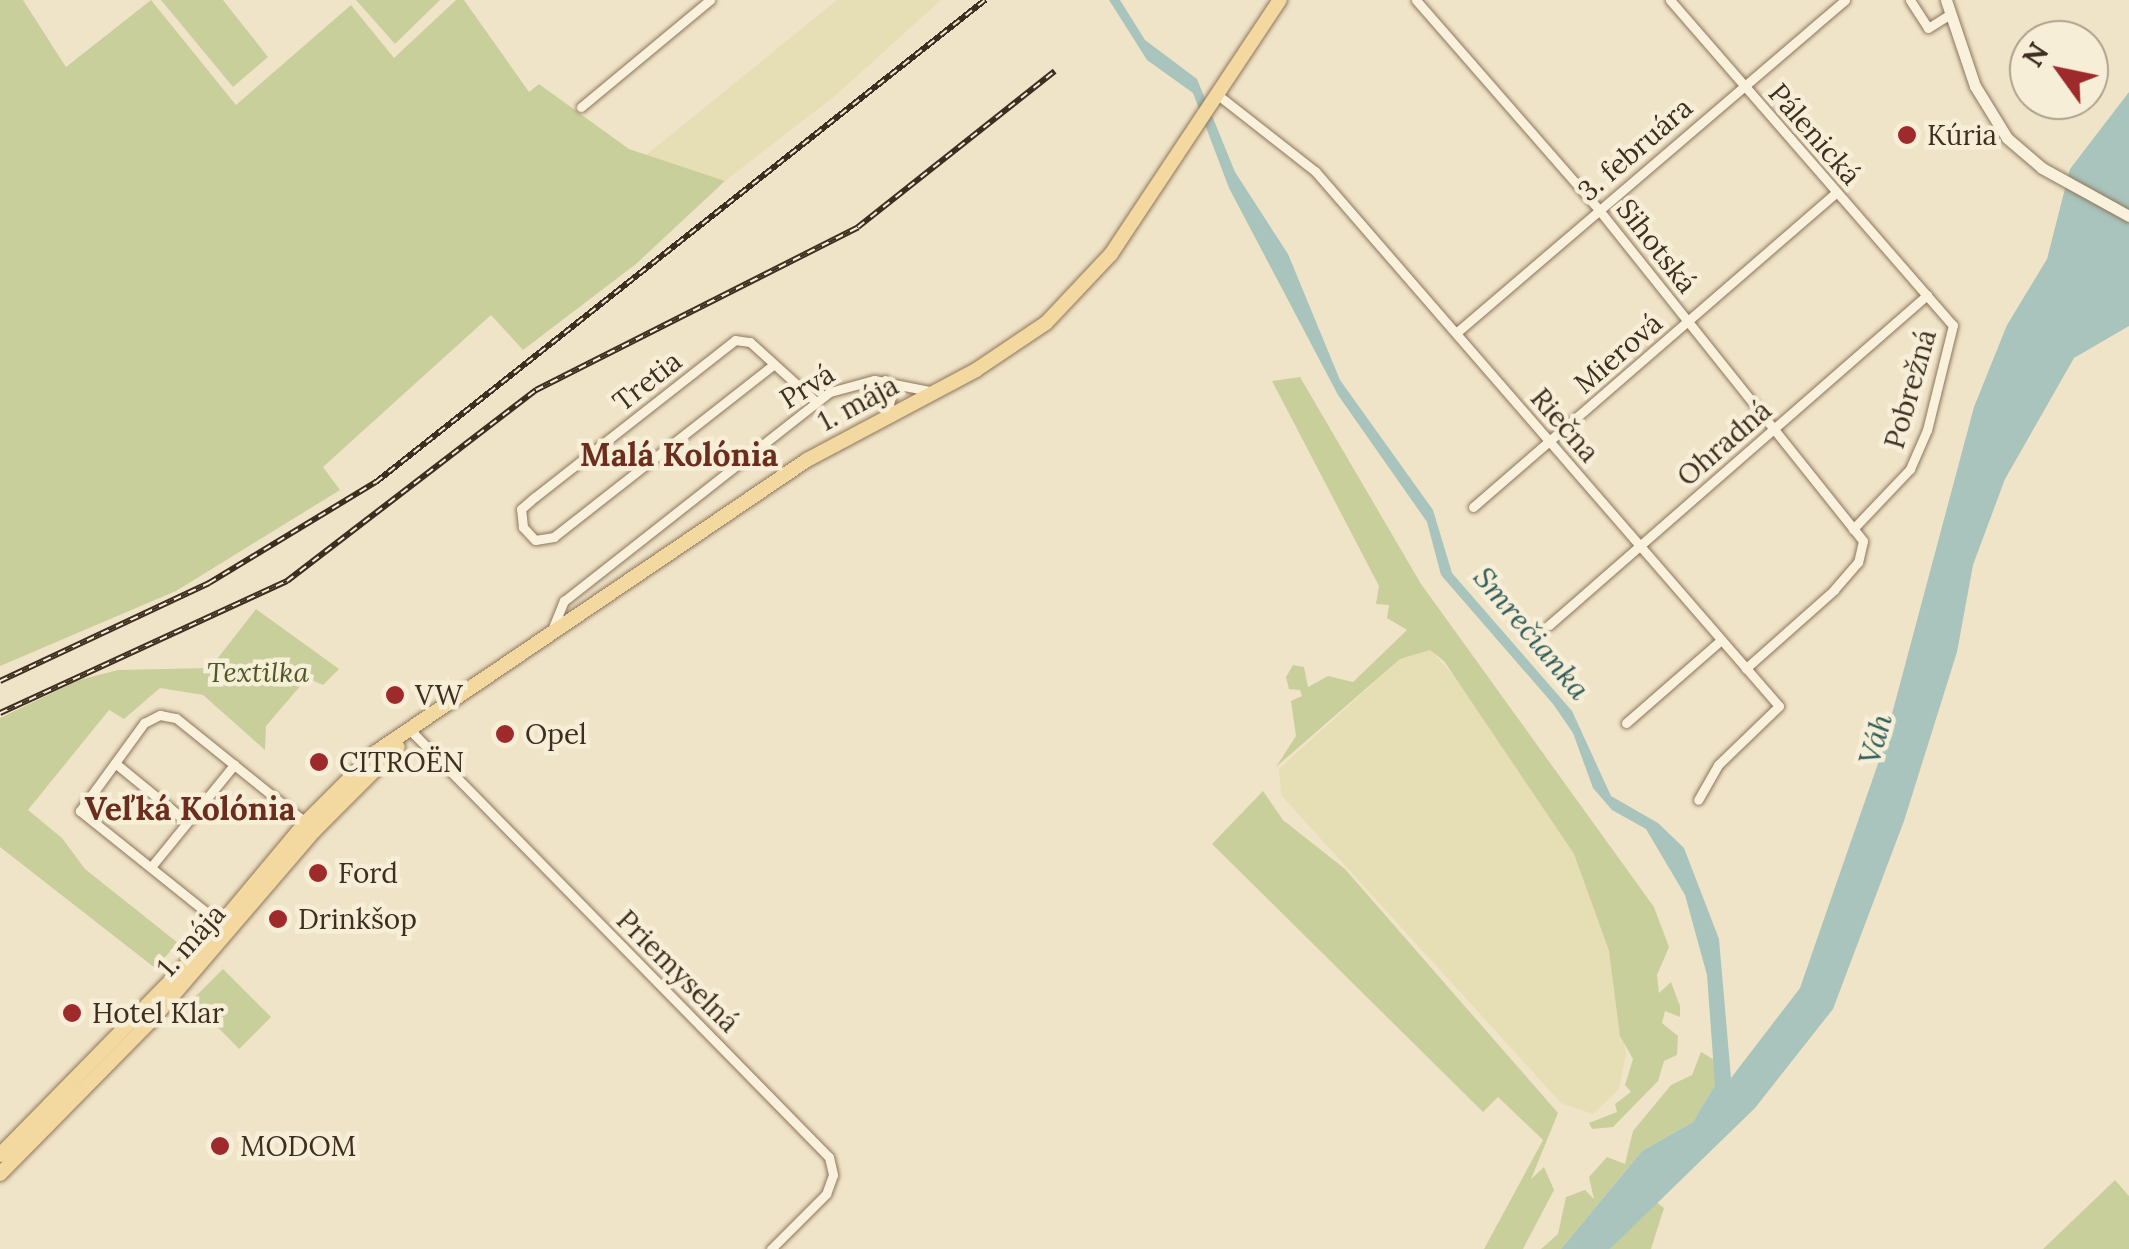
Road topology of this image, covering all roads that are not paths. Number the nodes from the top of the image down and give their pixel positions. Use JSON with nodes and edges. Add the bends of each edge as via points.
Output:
{"nodes":[{"id":1,"x":710,"y":0,"type":"edge"},
{"id":2,"x":1280,"y":0,"type":"edge"},
{"id":3,"x":1416,"y":0,"type":"edge"},
{"id":4,"x":1670,"y":0,"type":"edge"},
{"id":5,"x":1844,"y":0,"type":"edge"},
{"id":6,"x":1910,"y":0,"type":"edge"},
{"id":7,"x":1946,"y":0,"type":"edge"},
{"id":8,"x":1950,"y":14,"type":"junction"},
{"id":9,"x":1744,"y":86,"type":"junction"},
{"id":10,"x":1217,"y":97,"type":"junction"},
{"id":11,"x":581,"y":108,"type":"dead end"},
{"id":12,"x":1836,"y":193,"type":"junction"},
{"id":13,"x":1599,"y":210,"type":"junction"},
{"id":14,"x":2129,"y":216,"type":"edge"},
{"id":15,"x":1927,"y":296,"type":"junction"},
{"id":16,"x":1688,"y":322,"type":"junction"},
{"id":17,"x":1456,"y":333,"type":"junction"},
{"id":18,"x":774,"y":365,"type":"junction"},
{"id":19,"x":885,"y":380,"type":"junction"},
{"id":20,"x":934,"y":392,"type":"junction"},
{"id":21,"x":816,"y":402,"type":"junction"},
{"id":22,"x":886,"y":414,"type":"junction"},
{"id":23,"x":1773,"y":429,"type":"junction"},
{"id":24,"x":1550,"y":441,"type":"junction"},
{"id":25,"x":1473,"y":508,"type":"dead end"},
{"id":26,"x":1853,"y":528,"type":"junction"},
{"id":27,"x":1640,"y":546,"type":"junction"},
{"id":28,"x":1549,"y":625,"type":"dead end"},
{"id":29,"x":550,"y":638,"type":"junction"},
{"id":30,"x":1721,"y":640,"type":"junction"},
{"id":31,"x":1746,"y":668,"type":"junction"},
{"id":32,"x":1626,"y":724,"type":"dead end"},
{"id":33,"x":412,"y":733,"type":"junction"},
{"id":34,"x":115,"y":763,"type":"junction"},
{"id":35,"x":234,"y":765,"type":"junction"},
{"id":36,"x":1698,"y":800,"type":"dead end"},
{"id":37,"x":187,"y":822,"type":"junction"},
{"id":38,"x":310,"y":826,"type":"junction"},
{"id":39,"x":151,"y":867,"type":"junction"},
{"id":40,"x":222,"y":924,"type":"junction"},
{"id":41,"x":0,"y":1155,"type":"edge"},
{"id":42,"x":0,"y":1174,"type":"edge"},
{"id":43,"x":771,"y":1249,"type":"edge"}],
"edges":[{"from":1,"to":11,"type":"street"},
{"from":2,"to":10,"type":"main road","name":"1. mája"},
{"from":3,"to":13,"type":"street","name":"Sihotská"},
{"from":4,"to":9,"type":"street","name":"Pálenická"},
{"from":5,"to":9,"type":"street","name":"3. februára"},
{"from":6,"to":8,"type":"street","via":[[1928,28]]},
{"from":7,"to":8,"type":"street"},
{"from":8,"to":14,"type":"street","via":[[1994,123],[2056,176]]},
{"from":9,"to":12,"type":"street","name":"Pálenická"},
{"from":9,"to":13,"type":"street","name":"3. februára"},
{"from":10,"to":17,"type":"street","name":"Riečna","via":[[1315,171]]},
{"from":10,"to":20,"type":"main road","name":"1. mája","via":[[1070,302],[1021,342]]},
{"from":12,"to":15,"type":"street","name":"Pálenická"},
{"from":12,"to":16,"type":"street","name":"Mierová"},
{"from":13,"to":16,"type":"street","name":"Sihotská"},
{"from":13,"to":17,"type":"street","name":"3. februára"},
{"from":15,"to":23,"type":"street","name":"Ohradná"},
{"from":15,"to":26,"type":"street","name":"Pobrežná","via":[[1954,329],[1927,430],[1903,480]]},
{"from":16,"to":23,"type":"street","name":"Sihotská"},
{"from":16,"to":24,"type":"street","name":"Mierová"},
{"from":17,"to":24,"type":"street","name":"Riečna"},
{"from":18,"to":18,"type":"street","name":"Tretia","via":[[554,537],[535,540],[523,527],[521,509],[535,496],[739,338]]},
{"from":18,"to":21,"type":"street"},
{"from":19,"to":20,"type":"street","name":"Prvá"},
{"from":19,"to":21,"type":"street","name":"Prvá","via":[[844,386]]},
{"from":19,"to":22,"type":"street","via":[[891,397]]},
{"from":20,"to":22,"type":"main road","name":"1. mája"},
{"from":21,"to":29,"type":"street","name":"Prvá","via":[[564,600]]},
{"from":22,"to":29,"type":"main road","name":"1. mája","via":[[807,460]]},
{"from":23,"to":26,"type":"street","name":"Sihotská"},
{"from":23,"to":27,"type":"street","name":"Ohradná"},
{"from":24,"to":25,"type":"street","name":"Mierová"},
{"from":24,"to":27,"type":"street","name":"Riečna"},
{"from":26,"to":31,"type":"street","via":[[1864,545],[1858,562]]},
{"from":27,"to":28,"type":"street","name":"Ohradná"},
{"from":27,"to":30,"type":"street","name":"Riečna"},
{"from":29,"to":33,"type":"main road","name":"1. mája"},
{"from":30,"to":31,"type":"street","name":"Riečna"},
{"from":30,"to":32,"type":"street"},
{"from":31,"to":36,"type":"street","name":"Riečna","via":[[1780,706],[1718,765]]},
{"from":33,"to":38,"type":"main road","name":"1. mája","via":[[376,752]]},
{"from":33,"to":43,"type":"street","name":"Priemyselná","via":[[829,1157],[834,1176],[826,1194]]},
{"from":34,"to":35,"type":"street","via":[[148,719],[166,715]]},
{"from":34,"to":37,"type":"street"},
{"from":34,"to":39,"type":"street","via":[[80,811]]},
{"from":35,"to":37,"type":"street"},
{"from":35,"to":38,"type":"street"},
{"from":37,"to":39,"type":"street"},
{"from":38,"to":40,"type":"main road","name":"1. mája"},
{"from":38,"to":42,"type":"main road","name":"1. mája","via":[[206,961]]},
{"from":39,"to":40,"type":"street"},
{"from":40,"to":41,"type":"main road","name":"1. mája"}]}
